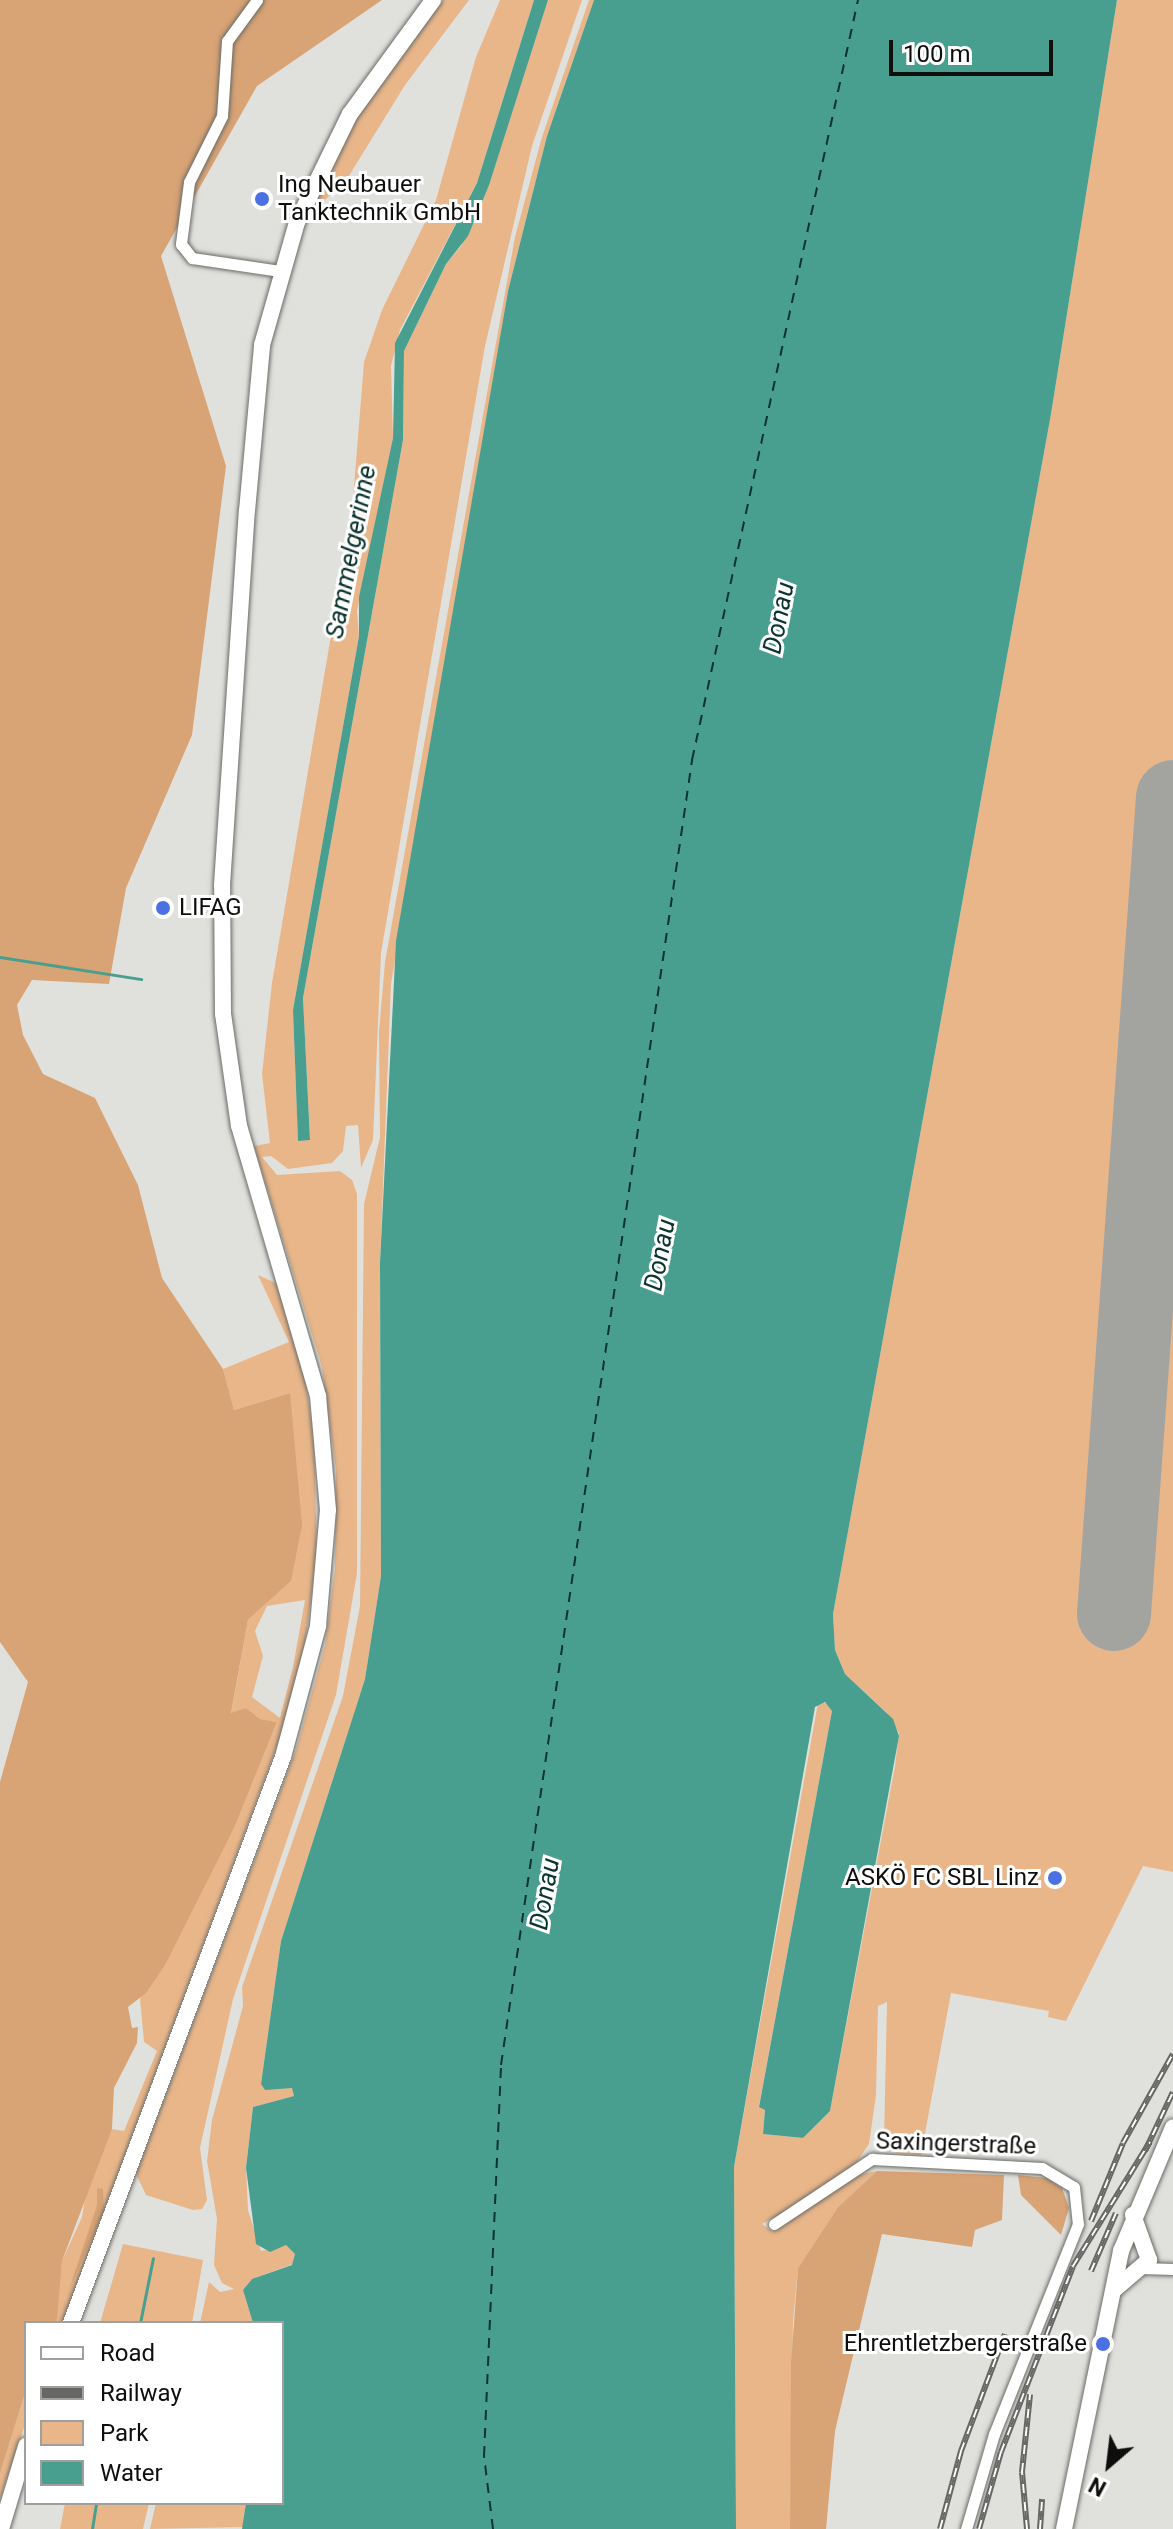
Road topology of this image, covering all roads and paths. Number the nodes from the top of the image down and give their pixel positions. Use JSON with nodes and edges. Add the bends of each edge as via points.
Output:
{"nodes":[{"id":1,"x":257,"y":0,"type":"edge"},
{"id":2,"x":433,"y":0,"type":"edge"},
{"id":3,"x":280,"y":271,"type":"junction"},
{"id":4,"x":1173,"y":2127,"type":"edge"},
{"id":5,"x":1133,"y":2215,"type":"junction"},
{"id":6,"x":774,"y":2224,"type":"dead end"},
{"id":7,"x":1146,"y":2247,"type":"junction"},
{"id":8,"x":1121,"y":2253,"type":"junction"},
{"id":9,"x":1138,"y":2269,"type":"junction"},
{"id":10,"x":1173,"y":2269,"type":"edge"},
{"id":11,"x":1115,"y":2290,"type":"junction"},
{"id":12,"x":72,"y":2321,"type":"edge"},
{"id":13,"x":24,"y":2453,"type":"edge"},
{"id":14,"x":1,"y":2529,"type":"edge"},
{"id":15,"x":966,"y":2529,"type":"edge"},
{"id":16,"x":1064,"y":2529,"type":"edge"}],
"edges":[{"from":1,"to":3,"type":"street","via":[[227,41],[222,116],[189,182],[181,244],[192,258]]},
{"from":2,"to":3,"type":"main road","via":[[337,137]]},
{"from":3,"to":12,"type":"main road","via":[[255,404],[224,848],[221,979],[239,1126],[318,1396],[328,1510],[323,1594],[293,1728]]},
{"from":4,"to":5,"type":"main road"},
{"from":5,"to":7,"type":"main road"},
{"from":5,"to":8,"type":"main road"},
{"from":6,"to":15,"type":"street","name":"Saxingerstraße","via":[[872,2159],[1042,2168],[1062,2175],[1074,2187],[1078,2224],[997,2424]]},
{"from":7,"to":8,"type":"main road","via":[[1133,2241]]},
{"from":7,"to":9,"type":"main road","via":[[1149,2260]]},
{"from":7,"to":10,"type":"street"},
{"from":8,"to":9,"type":"main road","via":[[1124,2265]]},
{"from":8,"to":11,"type":"main road"},
{"from":9,"to":10,"type":"street"},
{"from":9,"to":11,"type":"main road"},
{"from":11,"to":16,"type":"main road"},
{"from":13,"to":14,"type":"main road"}]}
